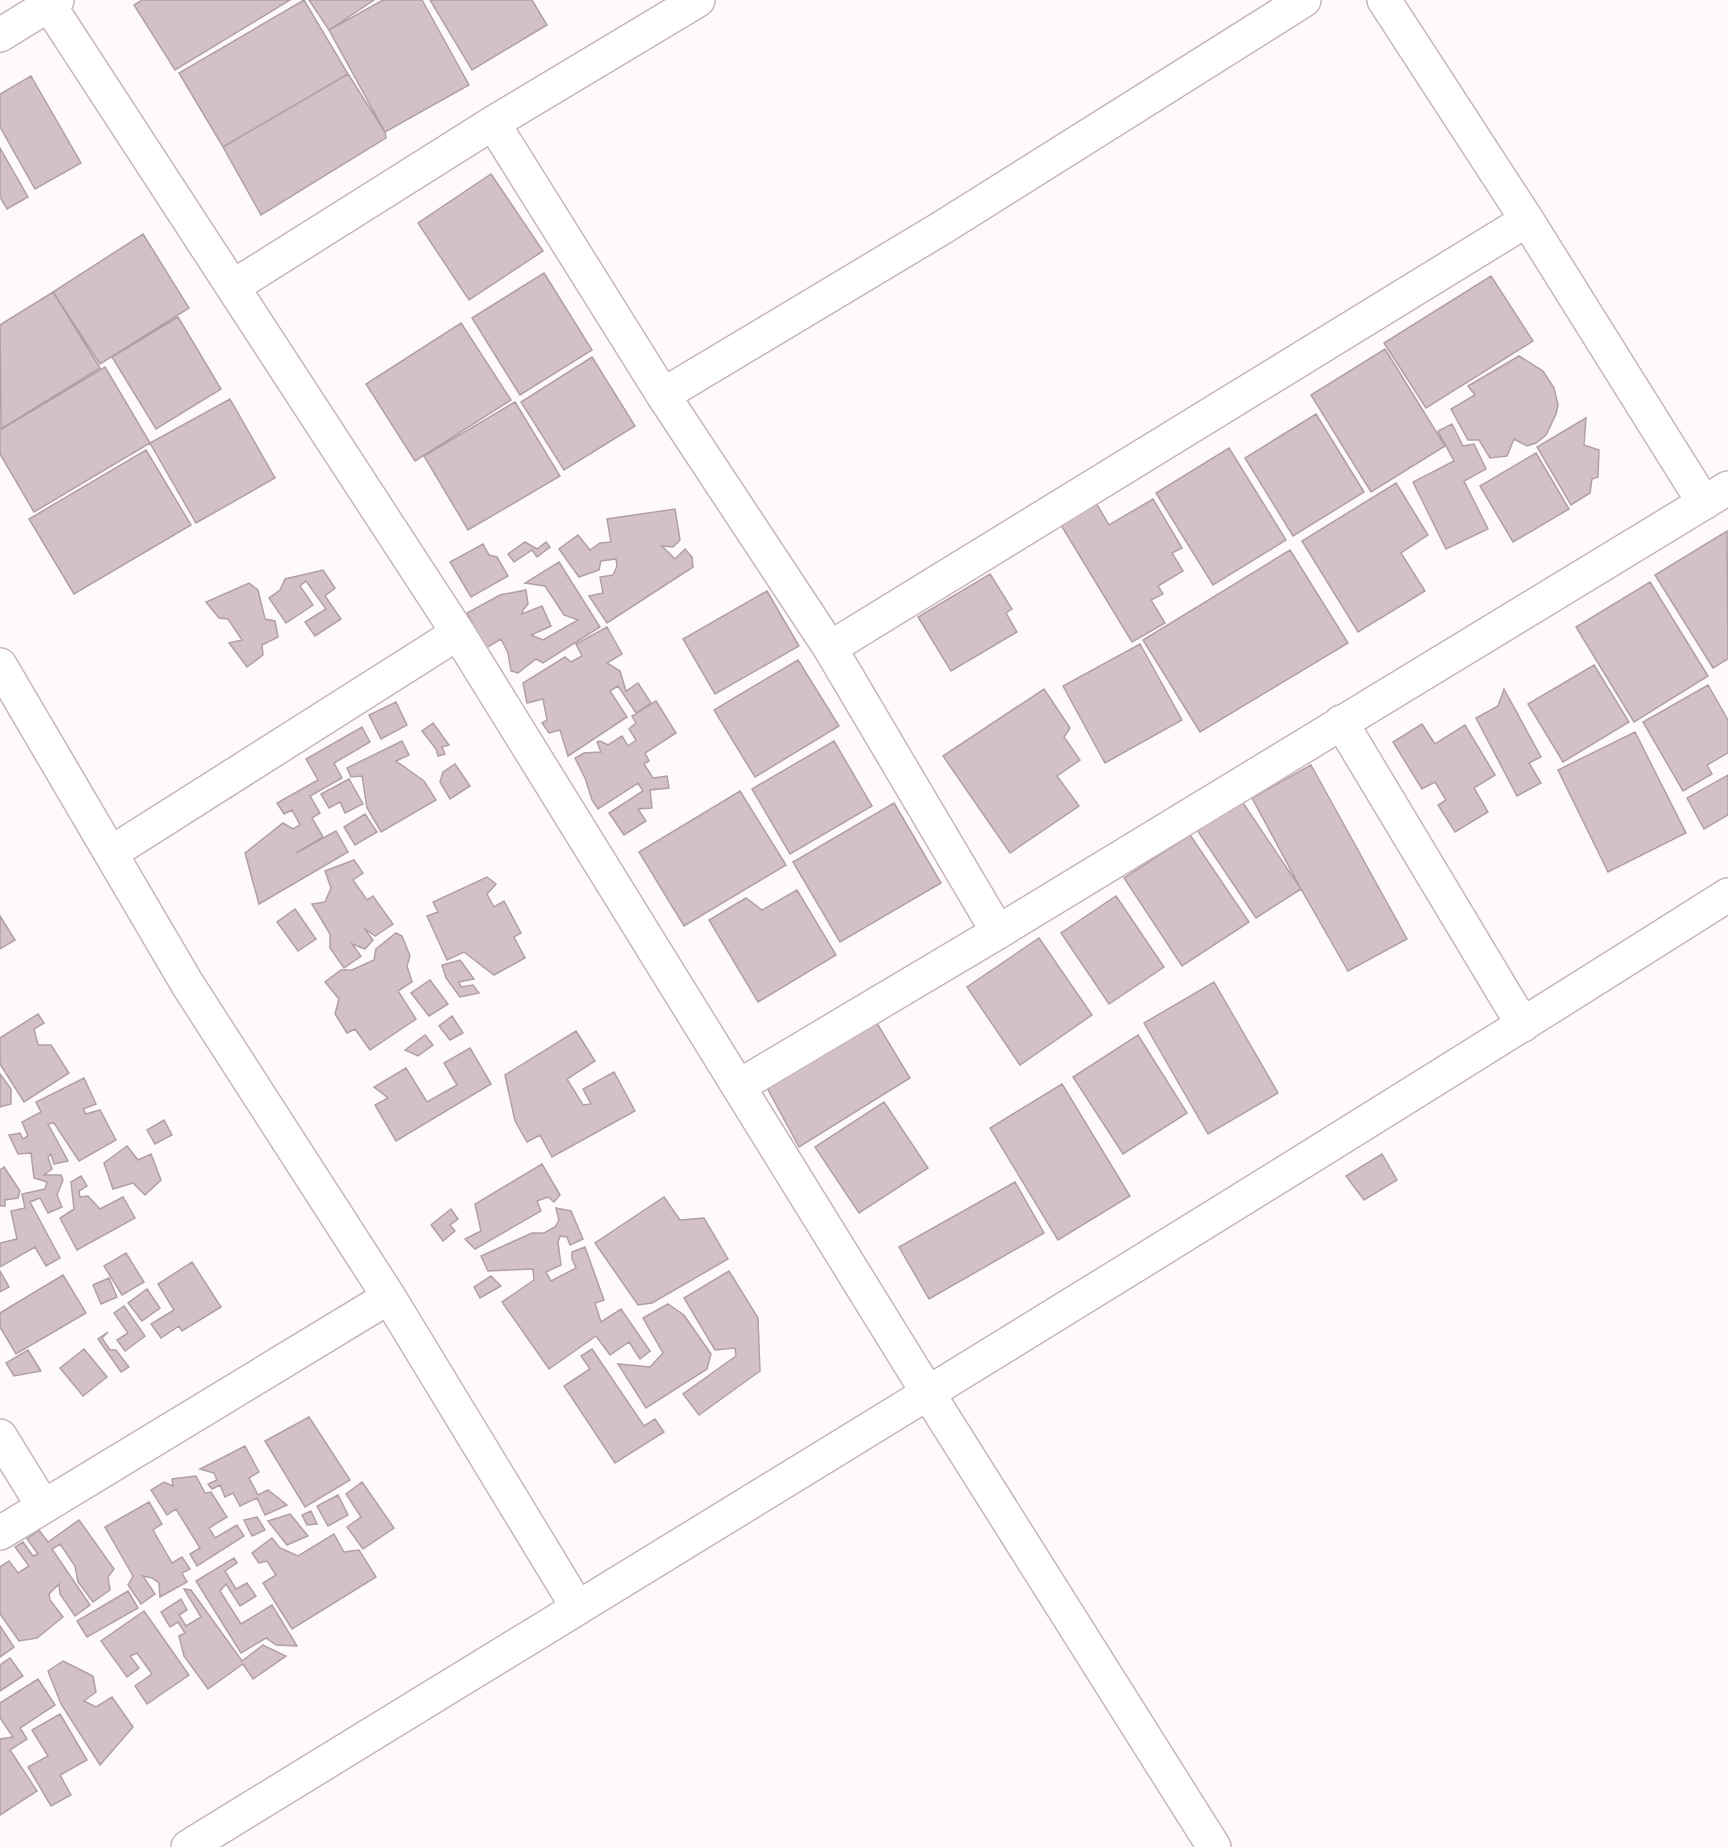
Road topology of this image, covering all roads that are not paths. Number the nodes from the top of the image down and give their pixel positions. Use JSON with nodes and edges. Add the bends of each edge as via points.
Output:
{"nodes":[{"id":1,"x":698,"y":0,"type":"edge"},
{"id":2,"x":1304,"y":0,"type":"edge"},
{"id":3,"x":1384,"y":0,"type":"edge"},
{"id":4,"x":53,"y":2,"type":"edge"},
{"id":5,"x":0,"y":35,"type":"edge"},
{"id":6,"x":493,"y":123,"type":"junction"},
{"id":7,"x":1527,"y":220,"type":"junction"},
{"id":8,"x":234,"y":286,"type":"junction"},
{"id":9,"x":663,"y":395,"type":"junction"},
{"id":10,"x":1716,"y":496,"type":"edge"},
{"id":11,"x":458,"y":633,"type":"junction"},
{"id":12,"x":830,"y":648,"type":"junction"},
{"id":13,"x":0,"y":665,"type":"edge"},
{"id":14,"x":1341,"y":722,"type":"junction"},
{"id":15,"x":111,"y":853,"type":"junction"},
{"id":16,"x":1728,"y":896,"type":"edge"},
{"id":17,"x":998,"y":932,"type":"junction"},
{"id":18,"x":1523,"y":1025,"type":"junction"},
{"id":19,"x":739,"y":1086,"type":"junction"},
{"id":20,"x":389,"y":1297,"type":"junction"},
{"id":21,"x":928,"y":1393,"type":"junction"},
{"id":22,"x":0,"y":1437,"type":"edge"},
{"id":23,"x":43,"y":1506,"type":"junction"},
{"id":24,"x":0,"y":1533,"type":"edge"},
{"id":25,"x":578,"y":1608,"type":"junction"},
{"id":26,"x":188,"y":1847,"type":"edge"},
{"id":27,"x":1214,"y":1847,"type":"edge"}],
"edges":[{"from":1,"to":6,"type":"street"},
{"from":2,"to":9,"type":"street","via":[[940,229]]},
{"from":3,"to":7,"type":"street"},
{"from":4,"to":5,"type":"street"},
{"from":4,"to":8,"type":"street"},
{"from":6,"to":8,"type":"street"},
{"from":6,"to":9,"type":"street"},
{"from":7,"to":10,"type":"street"},
{"from":7,"to":12,"type":"street"},
{"from":8,"to":11,"type":"street"},
{"from":9,"to":12,"type":"street"},
{"from":10,"to":14,"type":"street"},
{"from":11,"to":15,"type":"street"},
{"from":11,"to":19,"type":"street"},
{"from":12,"to":17,"type":"street"},
{"from":13,"to":15,"type":"street"},
{"from":14,"to":17,"type":"street"},
{"from":14,"to":18,"type":"street"},
{"from":15,"to":20,"type":"street","via":[[188,985]]},
{"from":16,"to":18,"type":"street"},
{"from":17,"to":19,"type":"street"},
{"from":18,"to":21,"type":"street"},
{"from":19,"to":21,"type":"street"},
{"from":20,"to":23,"type":"street"},
{"from":20,"to":25,"type":"street"},
{"from":21,"to":25,"type":"street"},
{"from":21,"to":27,"type":"street"},
{"from":22,"to":23,"type":"street"},
{"from":23,"to":24,"type":"street"},
{"from":25,"to":26,"type":"street"}]}
